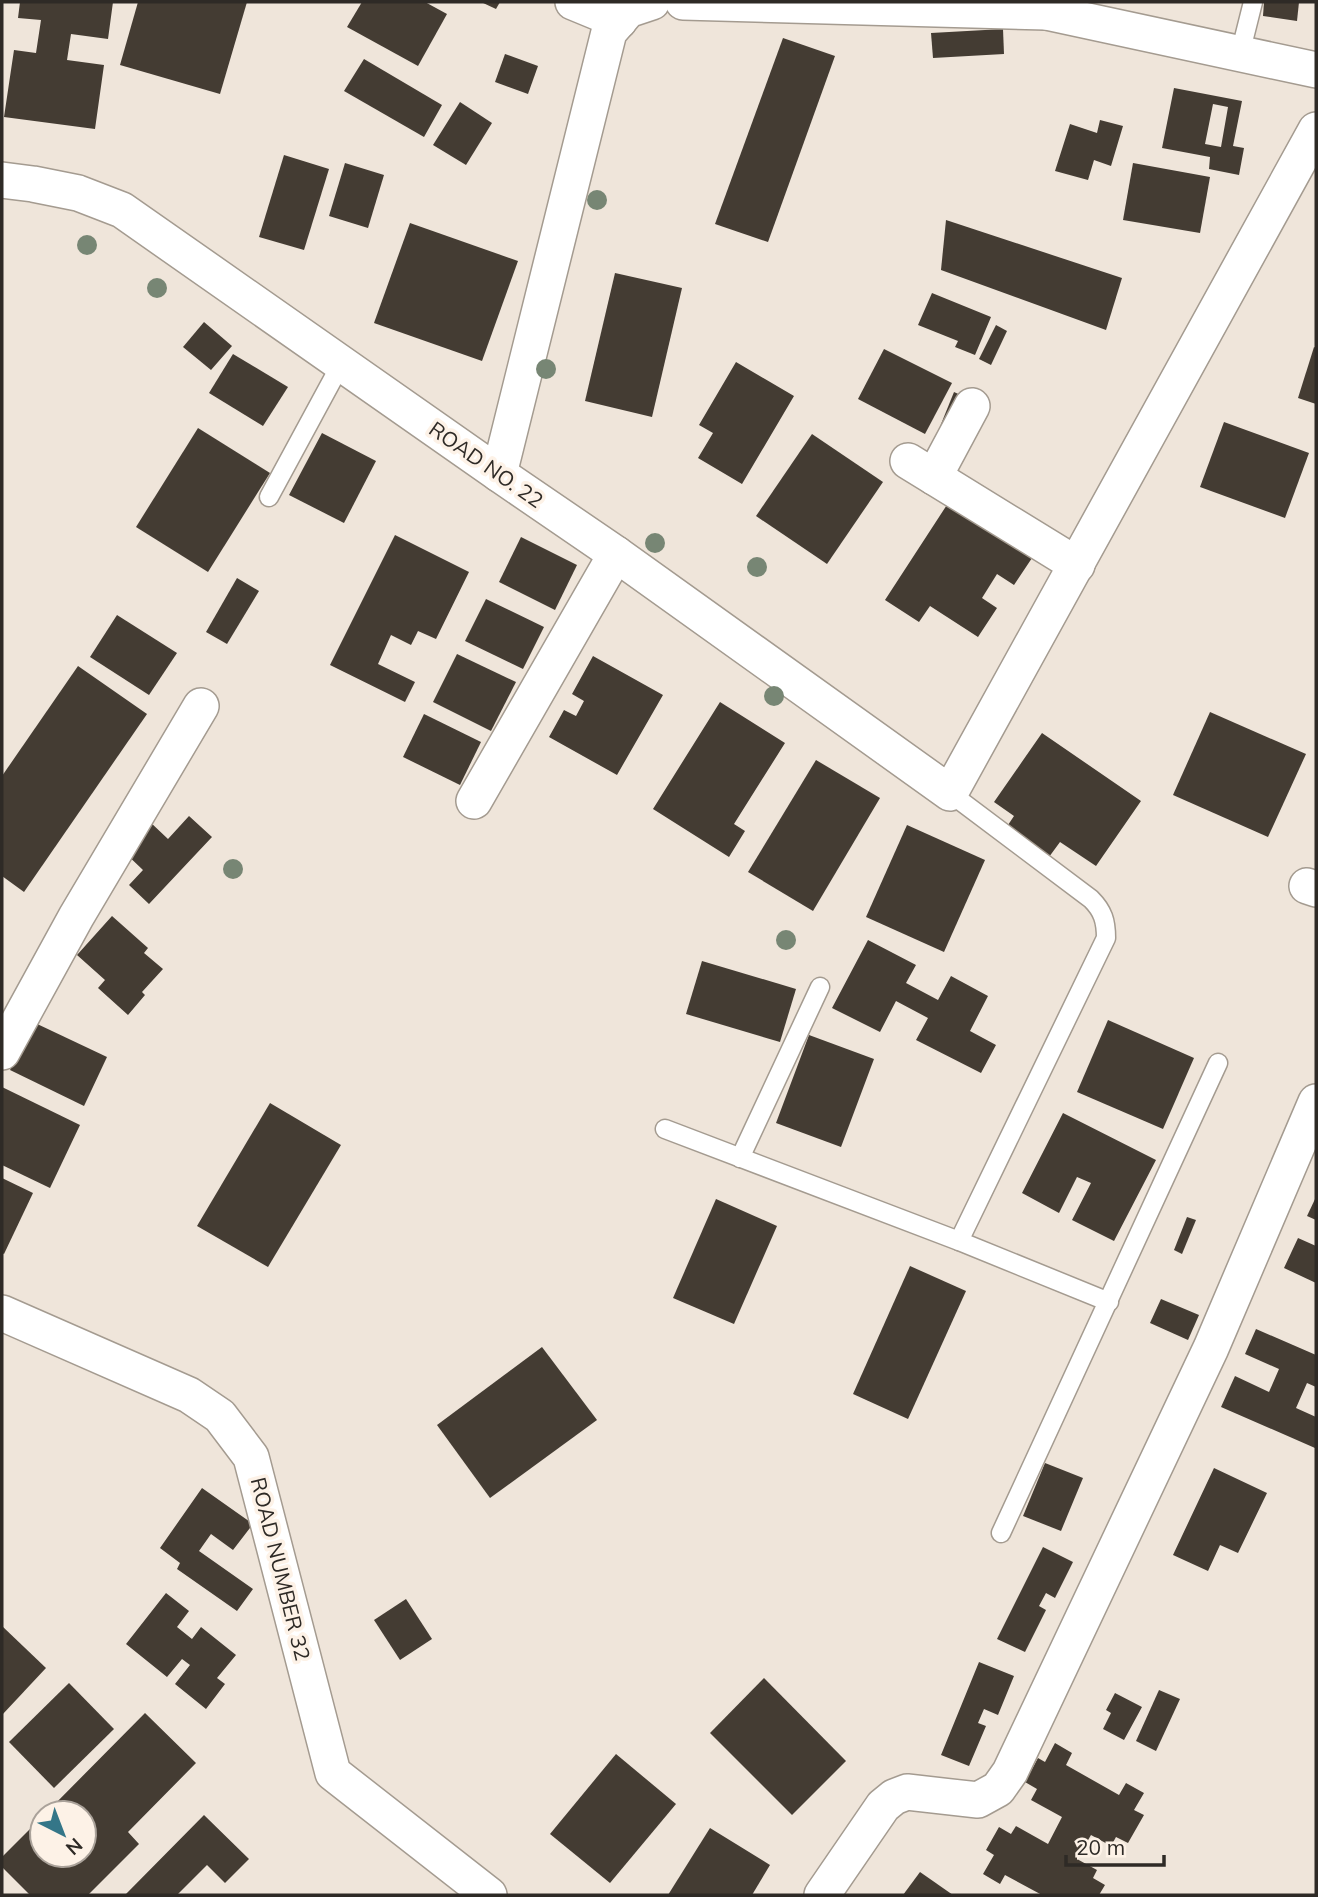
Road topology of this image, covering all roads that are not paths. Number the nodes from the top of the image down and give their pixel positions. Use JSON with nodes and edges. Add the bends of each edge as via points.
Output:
{"nodes":[{"id":1,"x":573,"y":2,"type":"edge"},
{"id":2,"x":652,"y":2,"type":"edge"},
{"id":3,"x":682,"y":2,"type":"edge"},
{"id":4,"x":1253,"y":2,"type":"edge"},
{"id":5,"x":1046,"y":7,"type":"edge"},
{"id":6,"x":618,"y":20,"type":"junction"},
{"id":7,"x":1240,"y":54,"type":"junction"},
{"id":8,"x":1316,"y":70,"type":"edge"},
{"id":9,"x":1316,"y":130,"type":"edge"},
{"id":10,"x":2,"y":180,"type":"edge"},
{"id":11,"x":341,"y":364,"type":"junction"},
{"id":12,"x":972,"y":406,"type":"dead end"},
{"id":13,"x":499,"y":474,"type":"junction"},
{"id":14,"x":269,"y":497,"type":"dead end"},
{"id":15,"x":617,"y":554,"type":"junction"},
{"id":16,"x":1077,"y":565,"type":"junction"},
{"id":17,"x":201,"y":706,"type":"dead end"},
{"id":18,"x":950,"y":793,"type":"junction"},
{"id":19,"x":474,"y":801,"type":"dead end"},
{"id":20,"x":820,"y":987,"type":"dead end"},
{"id":21,"x":2,"y":1052,"type":"edge"},
{"id":22,"x":1217,"y":1063,"type":"dead end"},
{"id":23,"x":1316,"y":1102,"type":"edge"},
{"id":24,"x":665,"y":1129,"type":"dead end"},
{"id":25,"x":740,"y":1158,"type":"junction"},
{"id":26,"x":959,"y":1241,"type":"junction"},
{"id":27,"x":1109,"y":1302,"type":"junction"},
{"id":28,"x":2,"y":1313,"type":"edge"},
{"id":29,"x":1001,"y":1533,"type":"dead end"},
{"id":30,"x":489,"y":1895,"type":"edge"},
{"id":31,"x":822,"y":1895,"type":"edge"}],
"edges":[{"from":1,"to":6,"type":"street"},
{"from":2,"to":6,"type":"street","via":[[628,10]]},
{"from":3,"to":5,"type":"street"},
{"from":4,"to":7,"type":"lane"},
{"from":5,"to":7,"type":"street"},
{"from":6,"to":13,"type":"street","via":[[609,32]]},
{"from":7,"to":8,"type":"street"},
{"from":9,"to":16,"type":"street"},
{"from":10,"to":11,"type":"street","name":"ROAD NO. 22","via":[[78,193],[122,210]]},
{"from":11,"to":13,"type":"street","name":"ROAD NO. 22"},
{"from":11,"to":14,"type":"lane"},
{"from":12,"to":16,"type":"street","via":[[921,469]]},
{"from":13,"to":15,"type":"street","name":"ROAD NO. 22"},
{"from":15,"to":18,"type":"street","name":"ROAD NO. 22"},
{"from":15,"to":19,"type":"street"},
{"from":16,"to":18,"type":"street"},
{"from":17,"to":21,"type":"street"},
{"from":18,"to":26,"type":"lane","via":[[1091,899],[1106,922],[1106,938]]},
{"from":20,"to":25,"type":"lane"},
{"from":22,"to":27,"type":"lane"},
{"from":23,"to":31,"type":"street","via":[[1211,1348],[1010,1772],[998,1789],[978,1800],[907,1792],[894,1797],[883,1806]]},
{"from":24,"to":25,"type":"lane"},
{"from":25,"to":26,"type":"lane"},
{"from":26,"to":27,"type":"lane"},
{"from":27,"to":29,"type":"lane"},
{"from":28,"to":30,"type":"street","name":"ROAD NUMBER 32","via":[[189,1395],[220,1416],[251,1457],[332,1773]]}]}
